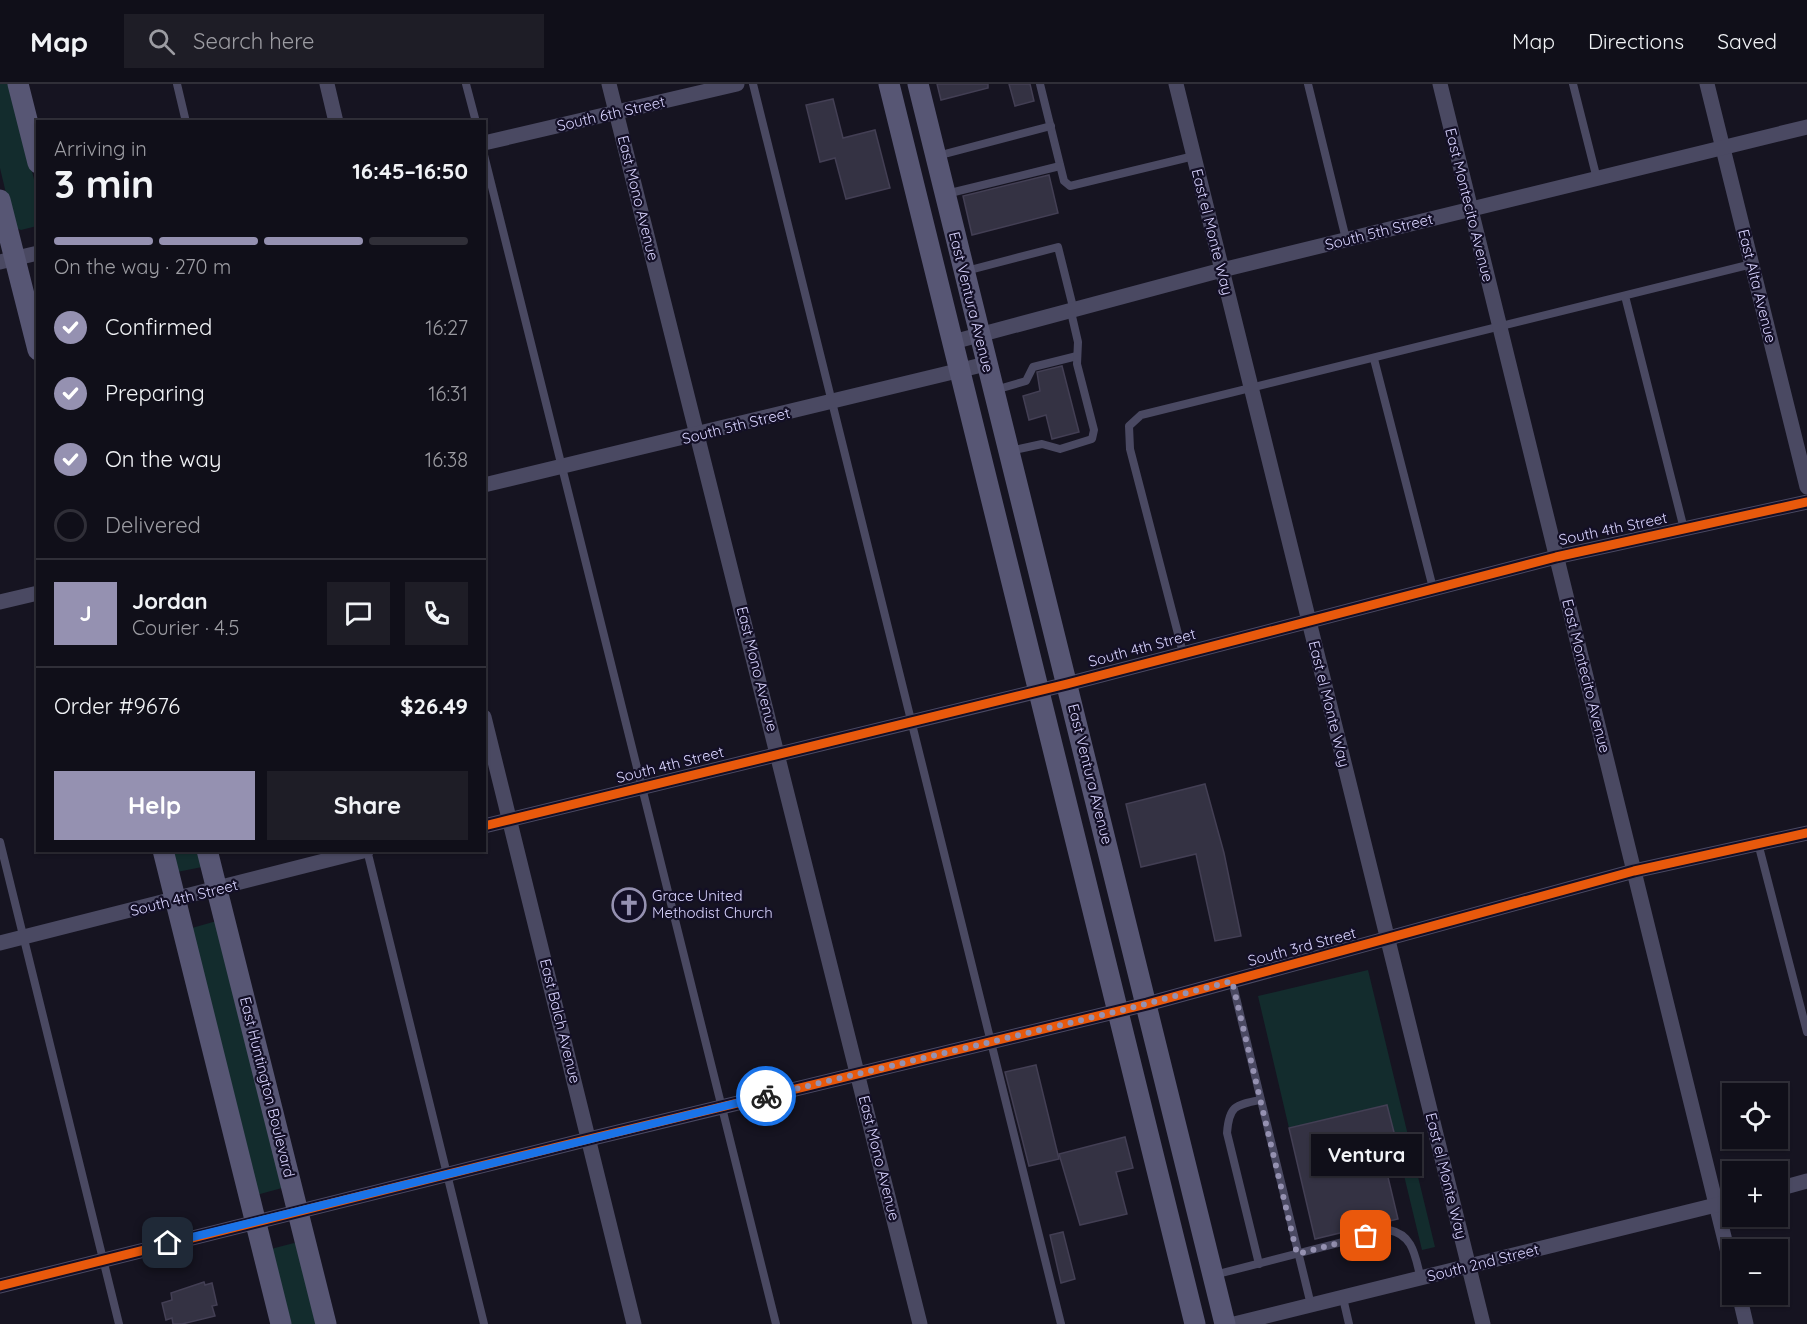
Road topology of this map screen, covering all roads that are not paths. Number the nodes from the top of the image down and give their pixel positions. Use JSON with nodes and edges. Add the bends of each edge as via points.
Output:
{"nodes":[{"id":1,"x":18,"y":84,"type":"edge"},
{"id":2,"x":177,"y":84,"type":"edge"},
{"id":3,"x":327,"y":84,"type":"edge"},
{"id":4,"x":466,"y":84,"type":"edge"},
{"id":5,"x":609,"y":84,"type":"edge"},
{"id":6,"x":737,"y":84,"type":"edge"},
{"id":7,"x":753,"y":84,"type":"edge"},
{"id":8,"x":889,"y":84,"type":"edge"},
{"id":9,"x":918,"y":84,"type":"edge"},
{"id":10,"x":1040,"y":84,"type":"edge"},
{"id":11,"x":1176,"y":84,"type":"edge"},
{"id":12,"x":1308,"y":84,"type":"edge"},
{"id":13,"x":1440,"y":84,"type":"edge"},
{"id":14,"x":1573,"y":84,"type":"edge"},
{"id":15,"x":1707,"y":84,"type":"edge"},
{"id":16,"x":617,"y":114,"type":"junction"},
{"id":17,"x":186,"y":120,"type":"edge"},
{"id":18,"x":336,"y":120,"type":"edge"},
{"id":19,"x":475,"y":120,"type":"edge"},
{"id":20,"x":1050,"y":126,"type":"junction"},
{"id":21,"x":1807,"y":127,"type":"edge"},
{"id":22,"x":486,"y":143,"type":"edge"},
{"id":23,"x":1723,"y":148,"type":"junction"},
{"id":24,"x":36,"y":155,"type":"edge"},
{"id":25,"x":935,"y":156,"type":"junction"},
{"id":26,"x":1194,"y":156,"type":"junction"},
{"id":27,"x":486,"y":163,"type":"edge"},
{"id":28,"x":1060,"y":166,"type":"junction"},
{"id":29,"x":1597,"y":179,"type":"junction"},
{"id":30,"x":945,"y":194,"type":"junction"},
{"id":31,"x":0,"y":200,"type":"edge"},
{"id":32,"x":1471,"y":210,"type":"junction"},
{"id":33,"x":1346,"y":239,"type":"junction"},
{"id":34,"x":36,"y":253,"type":"edge"},
{"id":35,"x":7,"y":260,"type":"edge"},
{"id":36,"x":1752,"y":264,"type":"junction"},
{"id":37,"x":1222,"y":270,"type":"junction"},
{"id":38,"x":964,"y":271,"type":"junction"},
{"id":39,"x":1625,"y":297,"type":"junction"},
{"id":40,"x":1072,"y":311,"type":"junction"},
{"id":41,"x":1500,"y":328,"type":"junction"},
{"id":42,"x":979,"y":335,"type":"junction"},
{"id":43,"x":953,"y":342,"type":"junction"},
{"id":44,"x":36,"y":344,"type":"edge"},
{"id":45,"x":1077,"y":356,"type":"junction"},
{"id":46,"x":1374,"y":359,"type":"junction"},
{"id":47,"x":986,"y":364,"type":"junction"},
{"id":48,"x":960,"y":370,"type":"junction"},
{"id":49,"x":993,"y":390,"type":"junction"},
{"id":50,"x":1252,"y":390,"type":"junction"},
{"id":51,"x":832,"y":402,"type":"junction"},
{"id":52,"x":699,"y":435,"type":"junction"},
{"id":53,"x":1009,"y":452,"type":"junction"},
{"id":54,"x":564,"y":466,"type":"junction"},
{"id":55,"x":486,"y":485,"type":"edge"},
{"id":56,"x":1807,"y":487,"type":"edge"},
{"id":57,"x":1807,"y":502,"type":"edge"},
{"id":58,"x":1684,"y":529,"type":"junction"},
{"id":59,"x":1556,"y":557,"type":"junction"},
{"id":60,"x":1433,"y":588,"type":"junction"},
{"id":61,"x":36,"y":593,"type":"edge"},
{"id":62,"x":0,"y":602,"type":"edge"},
{"id":63,"x":1308,"y":619,"type":"junction"},
{"id":64,"x":1183,"y":653,"type":"junction"},
{"id":65,"x":1067,"y":684,"type":"junction"},
{"id":66,"x":1040,"y":691,"type":"junction"},
{"id":67,"x":911,"y":722,"type":"junction"},
{"id":68,"x":486,"y":725,"type":"edge"},
{"id":69,"x":778,"y":754,"type":"junction"},
{"id":70,"x":642,"y":788,"type":"junction"},
{"id":71,"x":510,"y":820,"type":"junction"},
{"id":72,"x":486,"y":826,"type":"edge"},
{"id":73,"x":1807,"y":832,"type":"edge"},
{"id":74,"x":0,"y":842,"type":"edge"},
{"id":75,"x":1758,"y":843,"type":"junction"},
{"id":76,"x":163,"y":852,"type":"edge"},
{"id":77,"x":208,"y":852,"type":"edge"},
{"id":78,"x":360,"y":852,"type":"edge"},
{"id":79,"x":367,"y":852,"type":"edge"},
{"id":80,"x":1634,"y":871,"type":"junction"},
{"id":81,"x":217,"y":890,"type":"junction"},
{"id":82,"x":175,"y":900,"type":"junction"},
{"id":83,"x":24,"y":937,"type":"junction"},
{"id":84,"x":1388,"y":939,"type":"junction"},
{"id":85,"x":0,"y":943,"type":"edge"},
{"id":86,"x":1232,"y":981,"type":"junction"},
{"id":87,"x":1147,"y":1004,"type":"junction"},
{"id":88,"x":1119,"y":1011,"type":"junction"},
{"id":89,"x":1807,"y":1032,"type":"edge"},
{"id":90,"x":991,"y":1042,"type":"junction"},
{"id":91,"x":858,"y":1074,"type":"junction"},
{"id":92,"x":1260,"y":1100,"type":"junction"},
{"id":93,"x":721,"y":1107,"type":"junction"},
{"id":94,"x":589,"y":1139,"type":"junction"},
{"id":95,"x":447,"y":1174,"type":"junction"},
{"id":96,"x":1807,"y":1181,"type":"edge"},
{"id":97,"x":1788,"y":1186,"type":"edge"},
{"id":98,"x":1722,"y":1204,"type":"edge"},
{"id":99,"x":1717,"y":1205,"type":"junction"},
{"id":100,"x":298,"y":1210,"type":"junction"},
{"id":101,"x":255,"y":1222,"type":"junction"},
{"id":102,"x":1725,"y":1239,"type":"edge"},
{"id":103,"x":1297,"y":1254,"type":"junction"},
{"id":104,"x":103,"y":1260,"type":"junction"},
{"id":105,"x":1258,"y":1264,"type":"junction"},
{"id":106,"x":1469,"y":1267,"type":"junction"},
{"id":107,"x":1213,"y":1276,"type":"junction"},
{"id":108,"x":1421,"y":1279,"type":"junction"},
{"id":109,"x":0,"y":1286,"type":"edge"},
{"id":110,"x":1343,"y":1298,"type":"junction"},
{"id":111,"x":1311,"y":1305,"type":"junction"},
{"id":112,"x":1742,"y":1305,"type":"edge"},
{"id":113,"x":119,"y":1324,"type":"edge"},
{"id":114,"x":281,"y":1324,"type":"edge"},
{"id":115,"x":326,"y":1324,"type":"edge"},
{"id":116,"x":484,"y":1324,"type":"edge"},
{"id":117,"x":634,"y":1324,"type":"edge"},
{"id":118,"x":776,"y":1324,"type":"edge"},
{"id":119,"x":920,"y":1324,"type":"edge"},
{"id":120,"x":1061,"y":1324,"type":"edge"},
{"id":121,"x":1195,"y":1324,"type":"edge"},
{"id":122,"x":1225,"y":1324,"type":"edge"},
{"id":123,"x":1234,"y":1324,"type":"edge"},
{"id":124,"x":1349,"y":1324,"type":"edge"},
{"id":125,"x":1483,"y":1324,"type":"edge"},
{"id":126,"x":1746,"y":1324,"type":"edge"}],
"edges":[{"from":1,"to":24,"type":"main road"},
{"from":2,"to":17,"type":"lane"},
{"from":3,"to":18,"type":"street"},
{"from":4,"to":19,"type":"lane"},
{"from":5,"to":16,"type":"street","name":"East Mono Avenue"},
{"from":6,"to":16,"type":"street","name":"South 6th Street"},
{"from":7,"to":51,"type":"lane"},
{"from":8,"to":43,"type":"main road","name":"East Ventura Avenue"},
{"from":9,"to":25,"type":"main road","name":"East Ventura Avenue"},
{"from":10,"to":20,"type":"lane"},
{"from":11,"to":26,"type":"street","name":"East el Monte Way"},
{"from":12,"to":33,"type":"lane"},
{"from":13,"to":32,"type":"street","name":"East Montecito Avenue"},
{"from":14,"to":29,"type":"lane"},
{"from":15,"to":23,"type":"street","name":"East Alta Avenue"},
{"from":16,"to":22,"type":"street","name":"South 6th Street"},
{"from":16,"to":52,"type":"street","name":"East Mono Avenue"},
{"from":20,"to":25,"type":"lane"},
{"from":20,"to":28,"type":"lane"},
{"from":21,"to":23,"type":"street","name":"South 5th Street"},
{"from":23,"to":29,"type":"street","name":"South 5th Street"},
{"from":23,"to":36,"type":"street","name":"East Alta Avenue"},
{"from":25,"to":30,"type":"main road","name":"East Ventura Avenue"},
{"from":26,"to":28,"type":"lane","via":[[1071,186],[1064,181]]},
{"from":26,"to":37,"type":"street","name":"East el Monte Way"},
{"from":27,"to":54,"type":"lane"},
{"from":28,"to":30,"type":"lane"},
{"from":29,"to":32,"type":"street","name":"South 5th Street"},
{"from":30,"to":38,"type":"main road","name":"East Ventura Avenue"},
{"from":31,"to":35,"type":"main road"},
{"from":32,"to":33,"type":"street","name":"South 5th Street"},
{"from":32,"to":41,"type":"street","name":"East Montecito Avenue"},
{"from":33,"to":37,"type":"street","name":"South 5th Street"},
{"from":34,"to":35,"type":"street"},
{"from":35,"to":44,"type":"main road"},
{"from":36,"to":39,"type":"lane"},
{"from":36,"to":56,"type":"street","name":"East Alta Avenue"},
{"from":37,"to":40,"type":"street","name":"South 5th Street"},
{"from":37,"to":50,"type":"street","name":"East el Monte Way"},
{"from":38,"to":40,"type":"lane","via":[[1058,247]]},
{"from":38,"to":42,"type":"main road","name":"East Ventura Avenue"},
{"from":39,"to":41,"type":"lane"},
{"from":39,"to":58,"type":"lane"},
{"from":40,"to":42,"type":"street","name":"South 5th Street"},
{"from":40,"to":45,"type":"lane"},
{"from":41,"to":46,"type":"lane"},
{"from":41,"to":59,"type":"street","name":"East Montecito Avenue"},
{"from":42,"to":43,"type":"street","name":"South 5th Street"},
{"from":42,"to":47,"type":"main road","name":"East Ventura Avenue"},
{"from":43,"to":48,"type":"main road","name":"East Ventura Avenue"},
{"from":45,"to":49,"type":"lane","via":[[1033,367],[1026,381]]},
{"from":45,"to":53,"type":"lane","via":[[1094,430],[1092,439],[1060,448],[1042,444]]},
{"from":46,"to":50,"type":"lane"},
{"from":46,"to":60,"type":"lane"},
{"from":47,"to":48,"type":"street","name":"South 5th Street"},
{"from":47,"to":49,"type":"main road","name":"East Ventura Avenue"},
{"from":48,"to":51,"type":"street","name":"South 5th Street"},
{"from":48,"to":66,"type":"main road","name":"East Ventura Avenue"},
{"from":49,"to":53,"type":"main road","name":"East Ventura Avenue"},
{"from":50,"to":63,"type":"street","name":"East el Monte Way"},
{"from":50,"to":64,"type":"lane","via":[[1141,415],[1129,426],[1130,449]]},
{"from":51,"to":52,"type":"street","name":"South 5th Street"},
{"from":51,"to":67,"type":"lane"},
{"from":52,"to":54,"type":"street","name":"South 5th Street"},
{"from":52,"to":69,"type":"street","name":"East Mono Avenue"},
{"from":53,"to":65,"type":"main road","name":"East Ventura Avenue"},
{"from":54,"to":55,"type":"street","name":"South 5th Street"},
{"from":54,"to":70,"type":"lane"},
{"from":57,"to":58,"type":"street","name":"South 4th Street"},
{"from":58,"to":59,"type":"street","name":"South 4th Street"},
{"from":59,"to":60,"type":"street","name":"South 4th Street"},
{"from":59,"to":80,"type":"street","name":"East Montecito Avenue"},
{"from":60,"to":63,"type":"street","name":"South 4th Street"},
{"from":61,"to":62,"type":"street"},
{"from":63,"to":64,"type":"street","name":"South 4th Street"},
{"from":63,"to":84,"type":"street","name":"East el Monte Way"},
{"from":64,"to":65,"type":"street","name":"South 4th Street"},
{"from":65,"to":66,"type":"street","name":"South 4th Street"},
{"from":65,"to":87,"type":"main road","name":"East Ventura Avenue"},
{"from":66,"to":67,"type":"street","name":"South 4th Street"},
{"from":66,"to":88,"type":"main road","name":"East Ventura Avenue"},
{"from":67,"to":69,"type":"street","name":"South 4th Street"},
{"from":67,"to":90,"type":"lane"},
{"from":68,"to":71,"type":"street","name":"East Balch Avenue"},
{"from":69,"to":70,"type":"street","name":"South 4th Street"},
{"from":69,"to":91,"type":"street","name":"East Mono Avenue"},
{"from":70,"to":71,"type":"street","name":"South 4th Street"},
{"from":70,"to":93,"type":"lane"},
{"from":71,"to":72,"type":"street","name":"South 4th Street"},
{"from":71,"to":94,"type":"street","name":"East Balch Avenue"},
{"from":73,"to":75,"type":"street","name":"South 3rd Street"},
{"from":74,"to":83,"type":"lane"},
{"from":75,"to":80,"type":"street","name":"South 3rd Street"},
{"from":75,"to":89,"type":"lane"},
{"from":76,"to":82,"type":"main road"},
{"from":77,"to":81,"type":"main road","name":"East Huntington Boulevard"},
{"from":78,"to":81,"type":"street","name":"South 4th Street"},
{"from":79,"to":95,"type":"lane"},
{"from":80,"to":84,"type":"street","name":"South 3rd Street"},
{"from":80,"to":99,"type":"street","name":"East Montecito Avenue"},
{"from":81,"to":82,"type":"street","name":"South 4th Street"},
{"from":81,"to":100,"type":"main road","name":"East Huntington Boulevard"},
{"from":82,"to":83,"type":"street","name":"South 4th Street"},
{"from":82,"to":101,"type":"main road"},
{"from":83,"to":85,"type":"street","name":"South 4th Street"},
{"from":83,"to":104,"type":"lane"},
{"from":84,"to":86,"type":"street","name":"South 3rd Street"},
{"from":84,"to":106,"type":"street","name":"East el Monte Way"},
{"from":86,"to":87,"type":"street","name":"South 3rd Street"},
{"from":86,"to":92,"type":"lane"},
{"from":87,"to":88,"type":"street","name":"South 3rd Street"},
{"from":87,"to":107,"type":"main road","name":"East Ventura Avenue"},
{"from":88,"to":90,"type":"street","name":"South 3rd Street"},
{"from":88,"to":121,"type":"main road","name":"East Ventura Avenue"},
{"from":90,"to":91,"type":"street","name":"South 3rd Street"},
{"from":90,"to":120,"type":"lane"},
{"from":91,"to":93,"type":"street","name":"South 3rd Street"},
{"from":91,"to":119,"type":"street","name":"East Mono Avenue"},
{"from":92,"to":103,"type":"lane"},
{"from":92,"to":105,"type":"lane","via":[[1238,1105],[1228,1116],[1227,1133]]},
{"from":93,"to":94,"type":"street","name":"South 3rd Street"},
{"from":93,"to":118,"type":"lane"},
{"from":94,"to":95,"type":"street","name":"South 3rd Street"},
{"from":94,"to":117,"type":"street","name":"East Balch Avenue"},
{"from":95,"to":100,"type":"street","name":"South 3rd Street"},
{"from":95,"to":116,"type":"lane"},
{"from":96,"to":97,"type":"street"},
{"from":98,"to":99,"type":"street","name":"South 2nd Street"},
{"from":99,"to":102,"type":"street","name":"East Montecito Avenue"},
{"from":99,"to":106,"type":"street","name":"South 2nd Street"},
{"from":100,"to":101,"type":"street","name":"South 3rd Street"},
{"from":100,"to":115,"type":"main road","name":"East Huntington Boulevard"},
{"from":101,"to":104,"type":"street","name":"South 3rd Street"},
{"from":101,"to":114,"type":"main road"},
{"from":103,"to":105,"type":"lane"},
{"from":103,"to":108,"type":"lane","via":[[1389,1230],[1410,1241]]},
{"from":103,"to":111,"type":"lane"},
{"from":104,"to":109,"type":"street","name":"South 3rd Street"},
{"from":104,"to":113,"type":"lane"},
{"from":105,"to":107,"type":"lane"},
{"from":106,"to":108,"type":"street","name":"South 2nd Street"},
{"from":106,"to":125,"type":"street","name":"East el Monte Way"},
{"from":107,"to":122,"type":"main road","name":"East Ventura Avenue"},
{"from":108,"to":110,"type":"street","name":"South 2nd Street"},
{"from":110,"to":111,"type":"street","name":"South 2nd Street"},
{"from":110,"to":124,"type":"lane"},
{"from":111,"to":123,"type":"street","name":"South 2nd Street"},
{"from":112,"to":126,"type":"street"}]}
